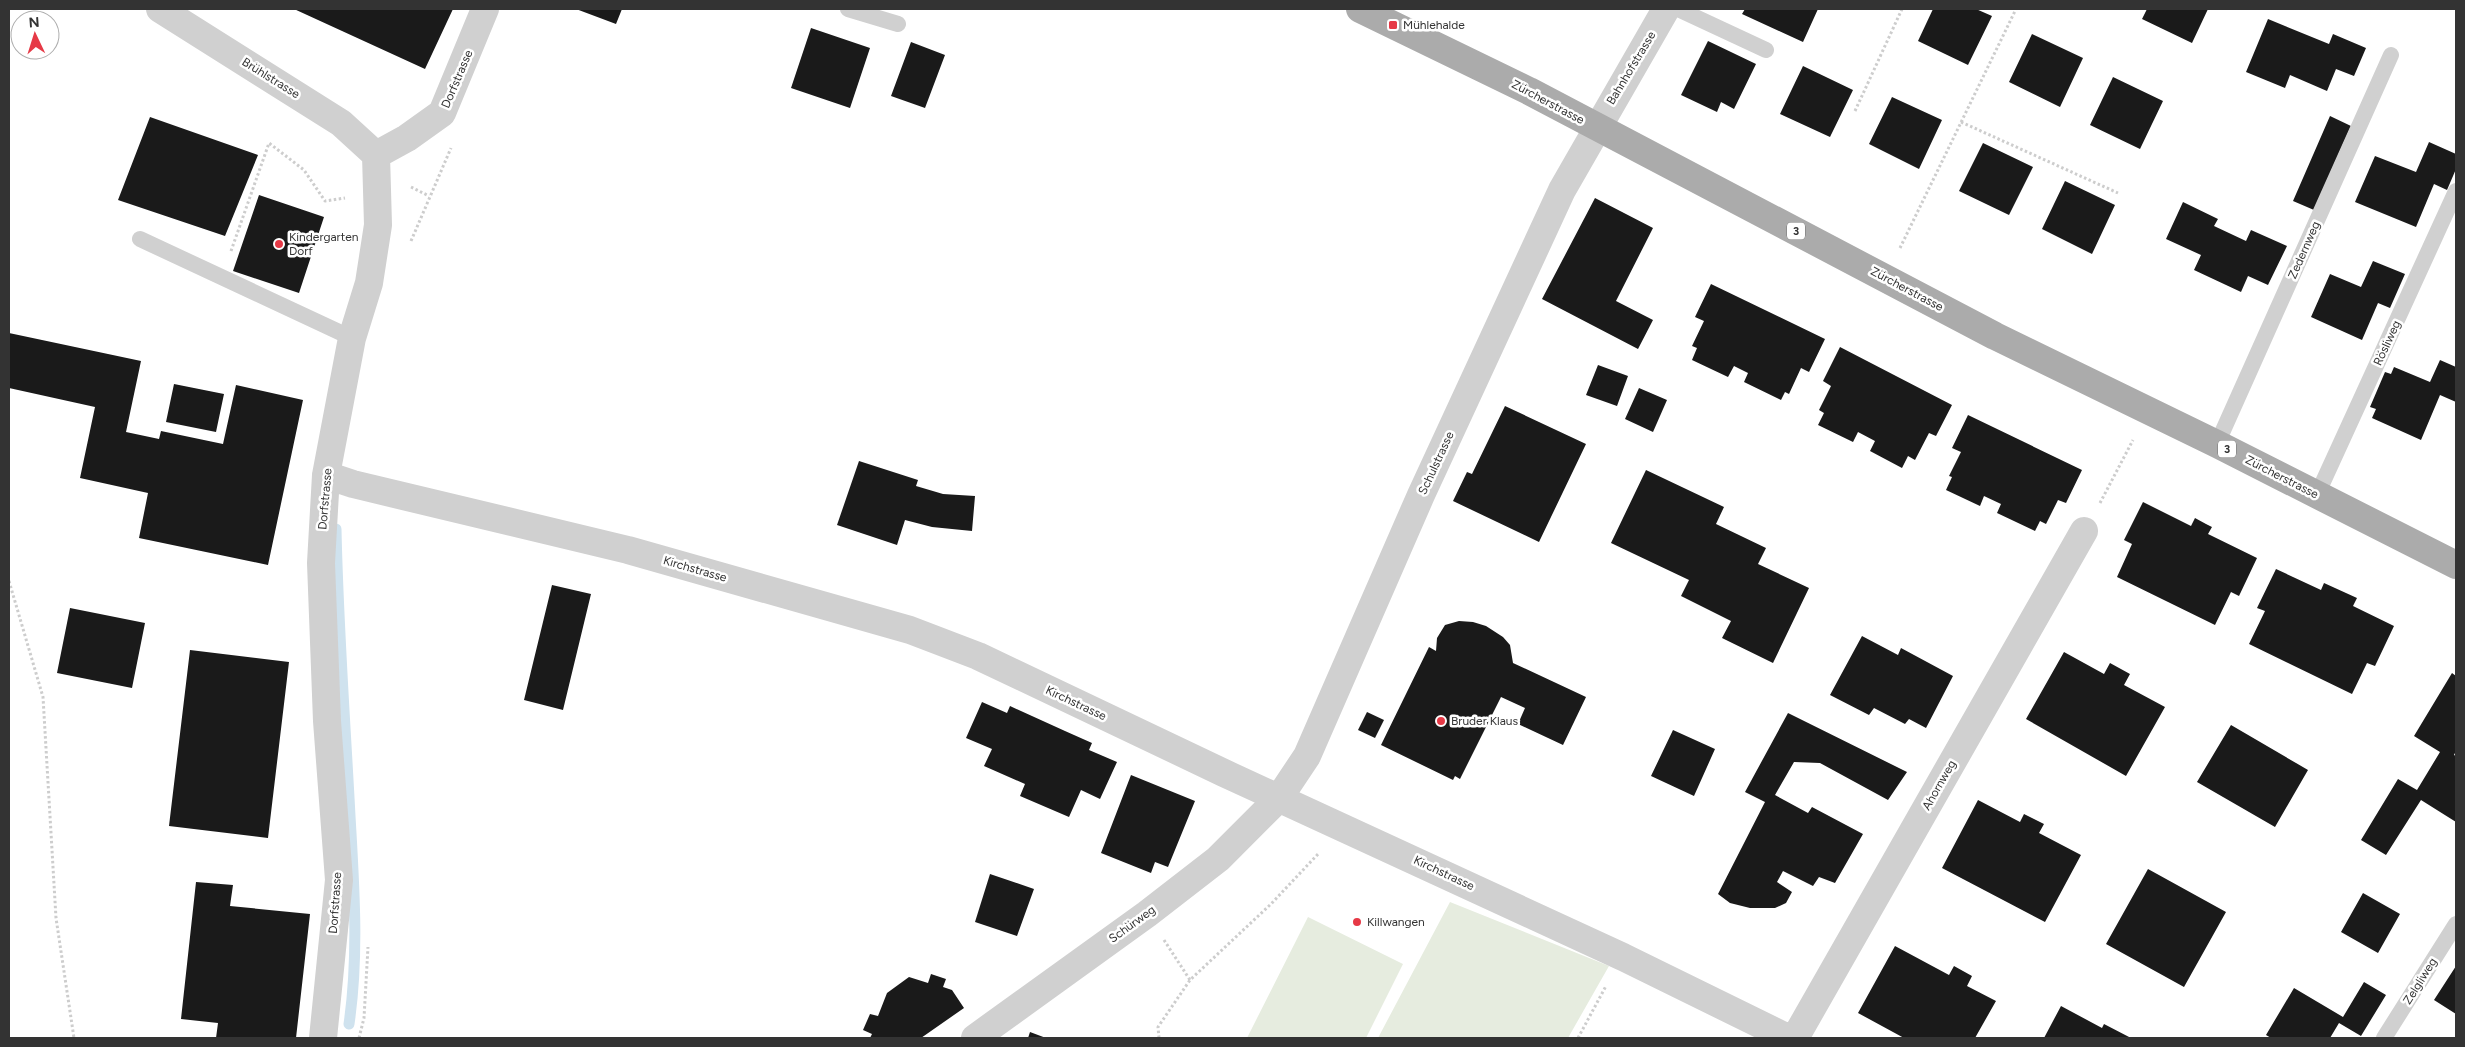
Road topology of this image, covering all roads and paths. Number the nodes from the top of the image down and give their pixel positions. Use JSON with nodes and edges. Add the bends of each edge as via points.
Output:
{"nodes":[{"id":1,"x":160,"y":9,"type":"edge"},
{"id":2,"x":485,"y":9,"type":"edge"},
{"id":3,"x":848,"y":9,"type":"edge"},
{"id":4,"x":1360,"y":9,"type":"edge"},
{"id":5,"x":1666,"y":9,"type":"edge"},
{"id":6,"x":1678,"y":9,"type":"edge"},
{"id":7,"x":1902,"y":9,"type":"edge"},
{"id":8,"x":2016,"y":9,"type":"edge"},
{"id":9,"x":898,"y":24,"type":"dead end"},
{"id":10,"x":1766,"y":50,"type":"dead end"},
{"id":11,"x":2391,"y":55,"type":"dead end"},
{"id":12,"x":1855,"y":111,"type":"dead end"},
{"id":13,"x":1961,"y":122,"type":"junction"},
{"id":14,"x":1596,"y":128,"type":"junction"},
{"id":15,"x":376,"y":155,"type":"junction"},
{"id":16,"x":412,"y":187,"type":"dead end"},
{"id":17,"x":2456,"y":191,"type":"edge"},
{"id":18,"x":378,"y":193,"type":"junction"},
{"id":19,"x":2118,"y":193,"type":"dead end"},
{"id":20,"x":430,"y":196,"type":"dead end"},
{"id":21,"x":140,"y":239,"type":"dead end"},
{"id":22,"x":1883,"y":276,"type":"junction"},
{"id":23,"x":221,"y":277,"type":"junction"},
{"id":24,"x":352,"y":338,"type":"junction"},
{"id":25,"x":2149,"y":411,"type":"junction"},
{"id":26,"x":2217,"y":444,"type":"junction"},
{"id":27,"x":326,"y":475,"type":"junction"},
{"id":28,"x":2317,"y":495,"type":"junction"},
{"id":29,"x":2084,"y":531,"type":"joint"},
{"id":30,"x":2456,"y":565,"type":"edge"},
{"id":31,"x":9,"y":581,"type":"edge"},
{"id":32,"x":1279,"y":798,"type":"junction"},
{"id":33,"x":1343,"y":827,"type":"junction"},
{"id":34,"x":1147,"y":914,"type":"junction"},
{"id":35,"x":2456,"y":924,"type":"edge"},
{"id":36,"x":1623,"y":957,"type":"junction"},
{"id":37,"x":1190,"y":980,"type":"junction"},
{"id":38,"x":74,"y":1038,"type":"edge"},
{"id":39,"x":323,"y":1038,"type":"edge"},
{"id":40,"x":975,"y":1038,"type":"edge"},
{"id":41,"x":1159,"y":1038,"type":"edge"},
{"id":42,"x":1578,"y":1038,"type":"edge"},
{"id":43,"x":1788,"y":1038,"type":"edge"},
{"id":44,"x":1795,"y":1038,"type":"edge"},
{"id":45,"x":2384,"y":1038,"type":"edge"}],
"edges":[{"from":1,"to":15,"type":"street","name":"Brühlstrasse","via":[[341,123]]},
{"from":2,"to":15,"type":"street","name":"Dorfstrasse","via":[[442,113]]},
{"from":3,"to":9,"type":"lane"},
{"from":4,"to":14,"type":"main road","name":"Zürcherstrasse","number":"3"},
{"from":5,"to":14,"type":"street","name":"Bahnhofstrasse"},
{"from":6,"to":10,"type":"lane"},
{"from":7,"to":12,"type":"path"},
{"from":8,"to":13,"type":"path"},
{"from":11,"to":26,"type":"lane","name":"Zedernweg"},
{"from":13,"to":19,"type":"path"},
{"from":13,"to":22,"type":"path","via":[[1905,239]]},
{"from":14,"to":22,"type":"main road","name":"Zürcherstrasse","number":"3"},
{"from":14,"to":32,"type":"street","name":"Schulstrasse","via":[[1562,190],[1421,495],[1307,756]]},
{"from":15,"to":18,"type":"street","name":"Dorfstrasse"},
{"from":16,"to":20,"type":"path"},
{"from":17,"to":28,"type":"lane","name":"Rösliweg"},
{"from":18,"to":23,"type":"path","via":[[325,201],[304,170],[269,143]]},
{"from":18,"to":24,"type":"street","name":"Dorfstrasse","via":[[378,225],[369,284]]},
{"from":21,"to":23,"type":"lane"},
{"from":22,"to":25,"type":"main road","name":"Zürcherstrasse","number":"3","via":[[1995,336]]},
{"from":23,"to":24,"type":"lane"},
{"from":24,"to":27,"type":"street","name":"Dorfstrasse"},
{"from":25,"to":26,"type":"main road","name":"Zürcherstrasse","number":"3"},
{"from":25,"to":29,"type":"path"},
{"from":26,"to":28,"type":"main road","name":"Zürcherstrasse","number":"3"},
{"from":27,"to":32,"type":"street","name":"Kirchstrasse","via":[[628,550],[910,630],[978,656]]},
{"from":27,"to":39,"type":"street","name":"Dorfstrasse","via":[[320,563],[338,880]]},
{"from":28,"to":30,"type":"main road","name":"Zürcherstrasse","number":"3"},
{"from":29,"to":44,"type":"street","name":"Ahornweg"},
{"from":31,"to":38,"type":"path","via":[[43,697],[56,918]]},
{"from":32,"to":33,"type":"street","name":"Kirchstrasse"},
{"from":32,"to":34,"type":"street","name":"Schürweg","via":[[1218,859]]},
{"from":33,"to":36,"type":"street","name":"Kirchstrasse"},
{"from":33,"to":37,"type":"path","via":[[1271,904]]},
{"from":34,"to":37,"type":"path"},
{"from":34,"to":40,"type":"street","name":"Schürweg"},
{"from":35,"to":45,"type":"lane","name":"Zelgliweg"},
{"from":36,"to":42,"type":"path"},
{"from":36,"to":43,"type":"street","name":"Kirchstrasse"},
{"from":37,"to":41,"type":"path","via":[[1158,1027]]}]}
